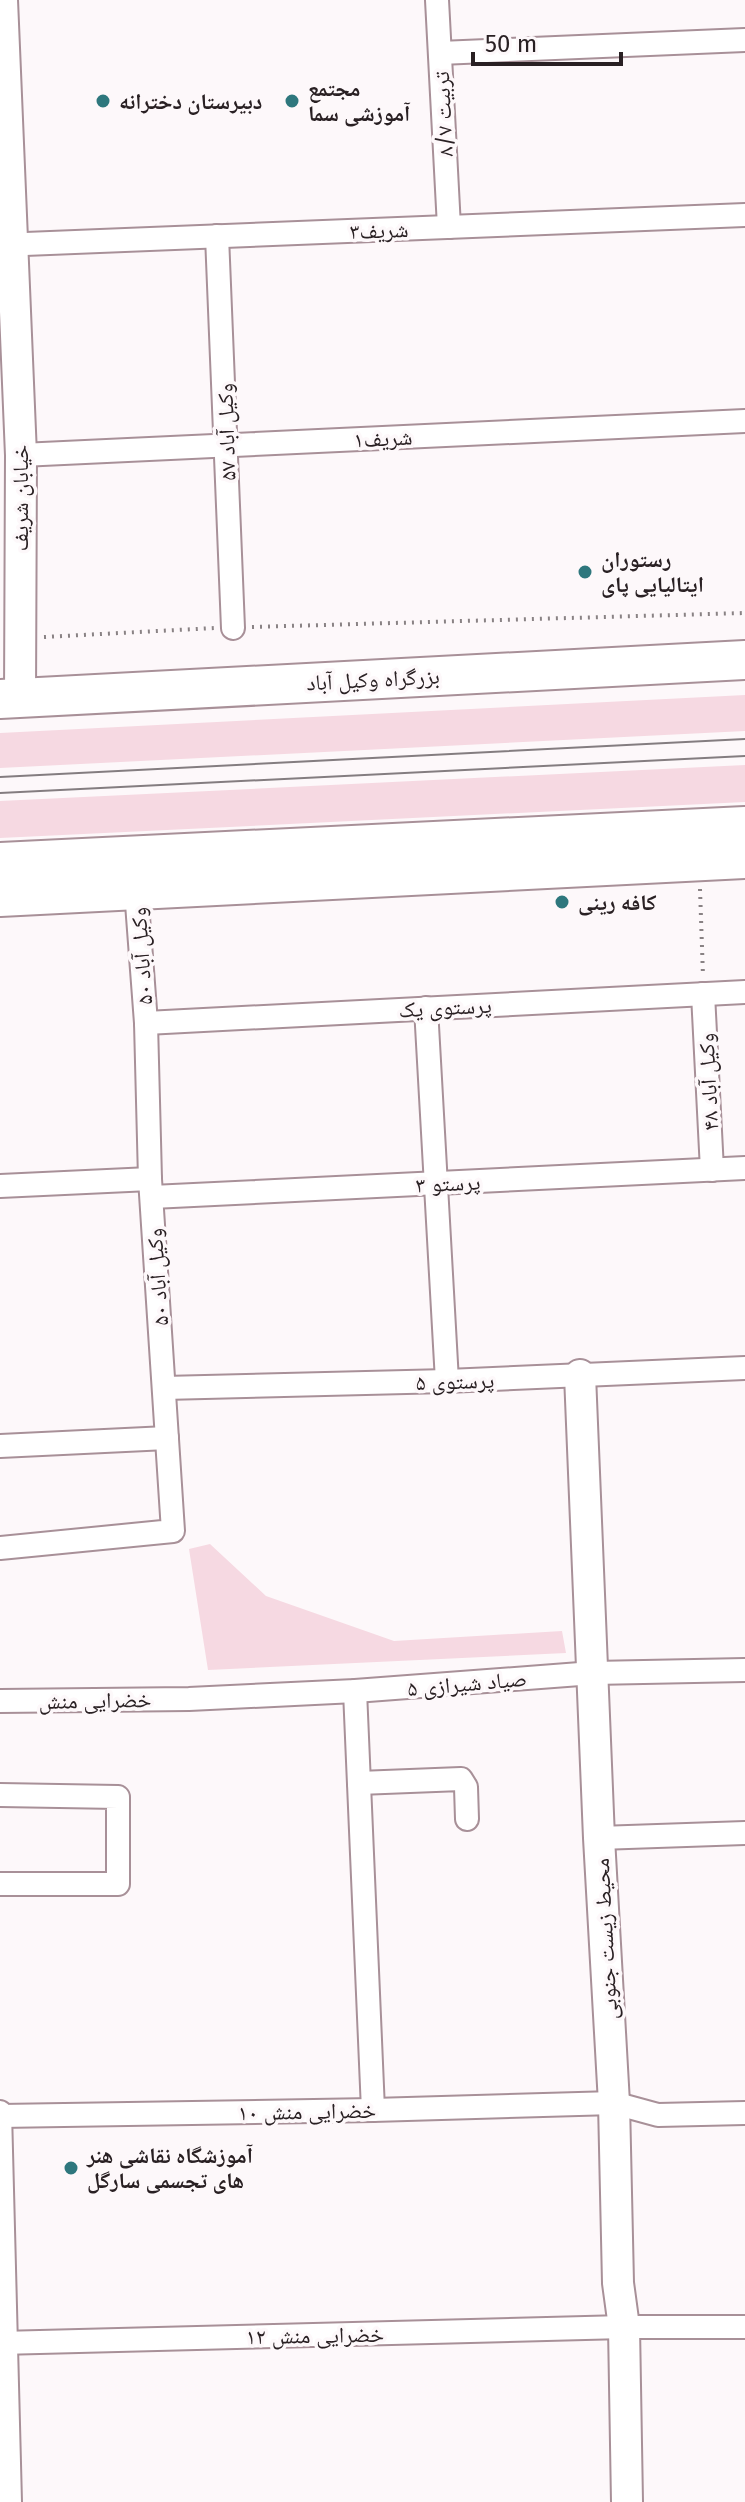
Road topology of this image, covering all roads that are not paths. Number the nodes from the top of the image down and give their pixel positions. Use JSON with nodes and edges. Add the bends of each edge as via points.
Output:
{"nodes":[{"id":1,"x":2,"y":0,"type":"edge"},
{"id":2,"x":437,"y":0,"type":"edge"},
{"id":3,"x":745,"y":40,"type":"edge"},
{"id":4,"x":440,"y":53,"type":"junction"},
{"id":5,"x":745,"y":215,"type":"edge"},
{"id":6,"x":449,"y":227,"type":"junction"},
{"id":7,"x":217,"y":236,"type":"junction"},
{"id":8,"x":7,"y":245,"type":"edge"},
{"id":9,"x":745,"y":421,"type":"edge"},
{"id":10,"x":227,"y":445,"type":"junction"},
{"id":11,"x":21,"y":455,"type":"junction"},
{"id":12,"x":233,"y":628,"type":"road end"},
{"id":13,"x":745,"y":660,"type":"edge"},
{"id":14,"x":15,"y":674,"type":"edge"},
{"id":15,"x":745,"y":826,"type":"edge"},
{"id":16,"x":745,"y":859,"type":"edge"},
{"id":17,"x":7,"y":862,"type":"edge"},
{"id":18,"x":136,"y":890,"type":"junction"},
{"id":19,"x":78,"y":893,"type":"junction"},
{"id":20,"x":0,"y":897,"type":"edge"},
{"id":21,"x":745,"y":992,"type":"edge"},
{"id":22,"x":703,"y":994,"type":"junction"},
{"id":23,"x":426,"y":1008,"type":"junction"},
{"id":24,"x":146,"y":1023,"type":"junction"},
{"id":25,"x":745,"y":1168,"type":"edge"},
{"id":26,"x":712,"y":1170,"type":"junction"},
{"id":27,"x":436,"y":1184,"type":"junction"},
{"id":28,"x":0,"y":1186,"type":"edge"},
{"id":29,"x":151,"y":1188,"type":"junction"},
{"id":30,"x":745,"y":1368,"type":"edge"},
{"id":31,"x":580,"y":1375,"type":"junction"},
{"id":32,"x":447,"y":1381,"type":"junction"},
{"id":33,"x":164,"y":1388,"type":"junction"},
{"id":34,"x":167,"y":1438,"type":"junction"},
{"id":35,"x":0,"y":1446,"type":"edge"},
{"id":36,"x":0,"y":1548,"type":"edge"},
{"id":37,"x":745,"y":1670,"type":"edge"},
{"id":38,"x":593,"y":1673,"type":"junction"},
{"id":39,"x":355,"y":1691,"type":"junction"},
{"id":40,"x":189,"y":1699,"type":"joint"},
{"id":41,"x":0,"y":1701,"type":"edge"},
{"id":42,"x":359,"y":1783,"type":"junction"},
{"id":43,"x":0,"y":1795,"type":"edge"},
{"id":44,"x":467,"y":1819,"type":"dead end"},
{"id":45,"x":745,"y":1833,"type":"edge"},
{"id":46,"x":599,"y":1838,"type":"junction"},
{"id":47,"x":0,"y":1884,"type":"edge"},
{"id":48,"x":614,"y":2103,"type":"junction"},
{"id":49,"x":373,"y":2110,"type":"junction"},
{"id":50,"x":745,"y":2113,"type":"edge"},
{"id":51,"x":0,"y":2114,"type":"edge"},
{"id":52,"x":624,"y":2327,"type":"junction"},
{"id":53,"x":745,"y":2327,"type":"edge"},
{"id":54,"x":2,"y":2343,"type":"edge"},
{"id":55,"x":10,"y":2502,"type":"edge"},
{"id":56,"x":627,"y":2502,"type":"edge"}],
"edges":[{"from":1,"to":8,"type":"street","name":"خیابان شریف"},
{"from":2,"to":4,"type":"street","name":"تربیت ۸/۷"},
{"from":3,"to":4,"type":"street"},
{"from":4,"to":6,"type":"street","name":"تربیت ۸/۷"},
{"from":5,"to":6,"type":"street","name":"شریف٣"},
{"from":6,"to":7,"type":"street","name":"شریف٣"},
{"from":7,"to":8,"type":"street","name":"شریف٣"},
{"from":7,"to":10,"type":"street","name":"۵۷ وکیل آباد"},
{"from":8,"to":11,"type":"street","name":"خیابان شریف"},
{"from":9,"to":10,"type":"street","name":"شریف١"},
{"from":10,"to":11,"type":"street","name":"شریف١"},
{"from":10,"to":12,"type":"street","name":"۵۷ وکیل آباد"},
{"from":11,"to":14,"type":"street","name":"خیابان شریف"},
{"from":13,"to":14,"type":"highway","name":"بزرگراه وکیل آباد"},
{"from":15,"to":17,"type":"highway"},
{"from":16,"to":18,"type":"highway"},
{"from":17,"to":19,"type":"highway"},
{"from":18,"to":19,"type":"highway"},
{"from":18,"to":24,"type":"street","name":"وکیل آباد ۵۰"},
{"from":19,"to":20,"type":"highway"},
{"from":21,"to":22,"type":"street","name":"پرستوی یک"},
{"from":22,"to":23,"type":"street","name":"پرستوی یک"},
{"from":22,"to":26,"type":"street","name":"۴۸ وکیل آباد"},
{"from":23,"to":24,"type":"street","name":"پرستوی یک"},
{"from":23,"to":27,"type":"street"},
{"from":24,"to":29,"type":"street","name":"۵۰ وکیل آباد"},
{"from":25,"to":26,"type":"street","name":"پرستو ۳"},
{"from":26,"to":27,"type":"street","name":"پرستو ۳"},
{"from":27,"to":29,"type":"street","name":"پرستو ۳"},
{"from":27,"to":32,"type":"street"},
{"from":28,"to":29,"type":"street","name":"پرستو ۳"},
{"from":29,"to":33,"type":"street","name":"۵۰ وکیل آباد"},
{"from":30,"to":31,"type":"street","name":"پرستوی ۵"},
{"from":31,"to":32,"type":"street","name":"پرستوی ۵"},
{"from":31,"to":38,"type":"street","name":"محیط زیست جنوبی"},
{"from":32,"to":33,"type":"street","name":"پرستوی ۵"},
{"from":33,"to":34,"type":"street","name":"۵۰ وکیل آباد"},
{"from":34,"to":35,"type":"street"},
{"from":34,"to":36,"type":"street","name":"۵۰ وکیل آباد","via":[[173,1531]]},
{"from":37,"to":38,"type":"street","name":"صیاد شیرازی ۵"},
{"from":38,"to":39,"type":"street","name":"صیاد شیرازی ۵"},
{"from":38,"to":46,"type":"street","name":"محیط زیست جنوبی"},
{"from":39,"to":40,"type":"street","name":"صیاد شیرازی ۵"},
{"from":39,"to":42,"type":"street"},
{"from":40,"to":41,"type":"street","name":"خضرایی منش"},
{"from":42,"to":44,"type":"street","via":[[461,1779]]},
{"from":42,"to":49,"type":"street"},
{"from":43,"to":47,"type":"street","via":[[118,1797],[118,1884]]},
{"from":45,"to":46,"type":"street"},
{"from":46,"to":48,"type":"street","name":"محیط زیست جنوبی"},
{"from":48,"to":49,"type":"street","name":"خضرایی منش ۱۰"},
{"from":48,"to":50,"type":"street","name":"خضرایی منش ۱۰","via":[[658,2115]]},
{"from":48,"to":52,"type":"street","name":"محیط زیست جنوبی","via":[[618,2283]]},
{"from":49,"to":51,"type":"street","name":"خضرایی منش ۱۰"},
{"from":51,"to":54,"type":"street"},
{"from":52,"to":53,"type":"street","name":"خضرایی منش ۱۲"},
{"from":52,"to":54,"type":"street","name":"خضرایی منش ۱۲"},
{"from":52,"to":56,"type":"street","name":"محیط زیست جنوبی"},
{"from":54,"to":55,"type":"street"}]}
